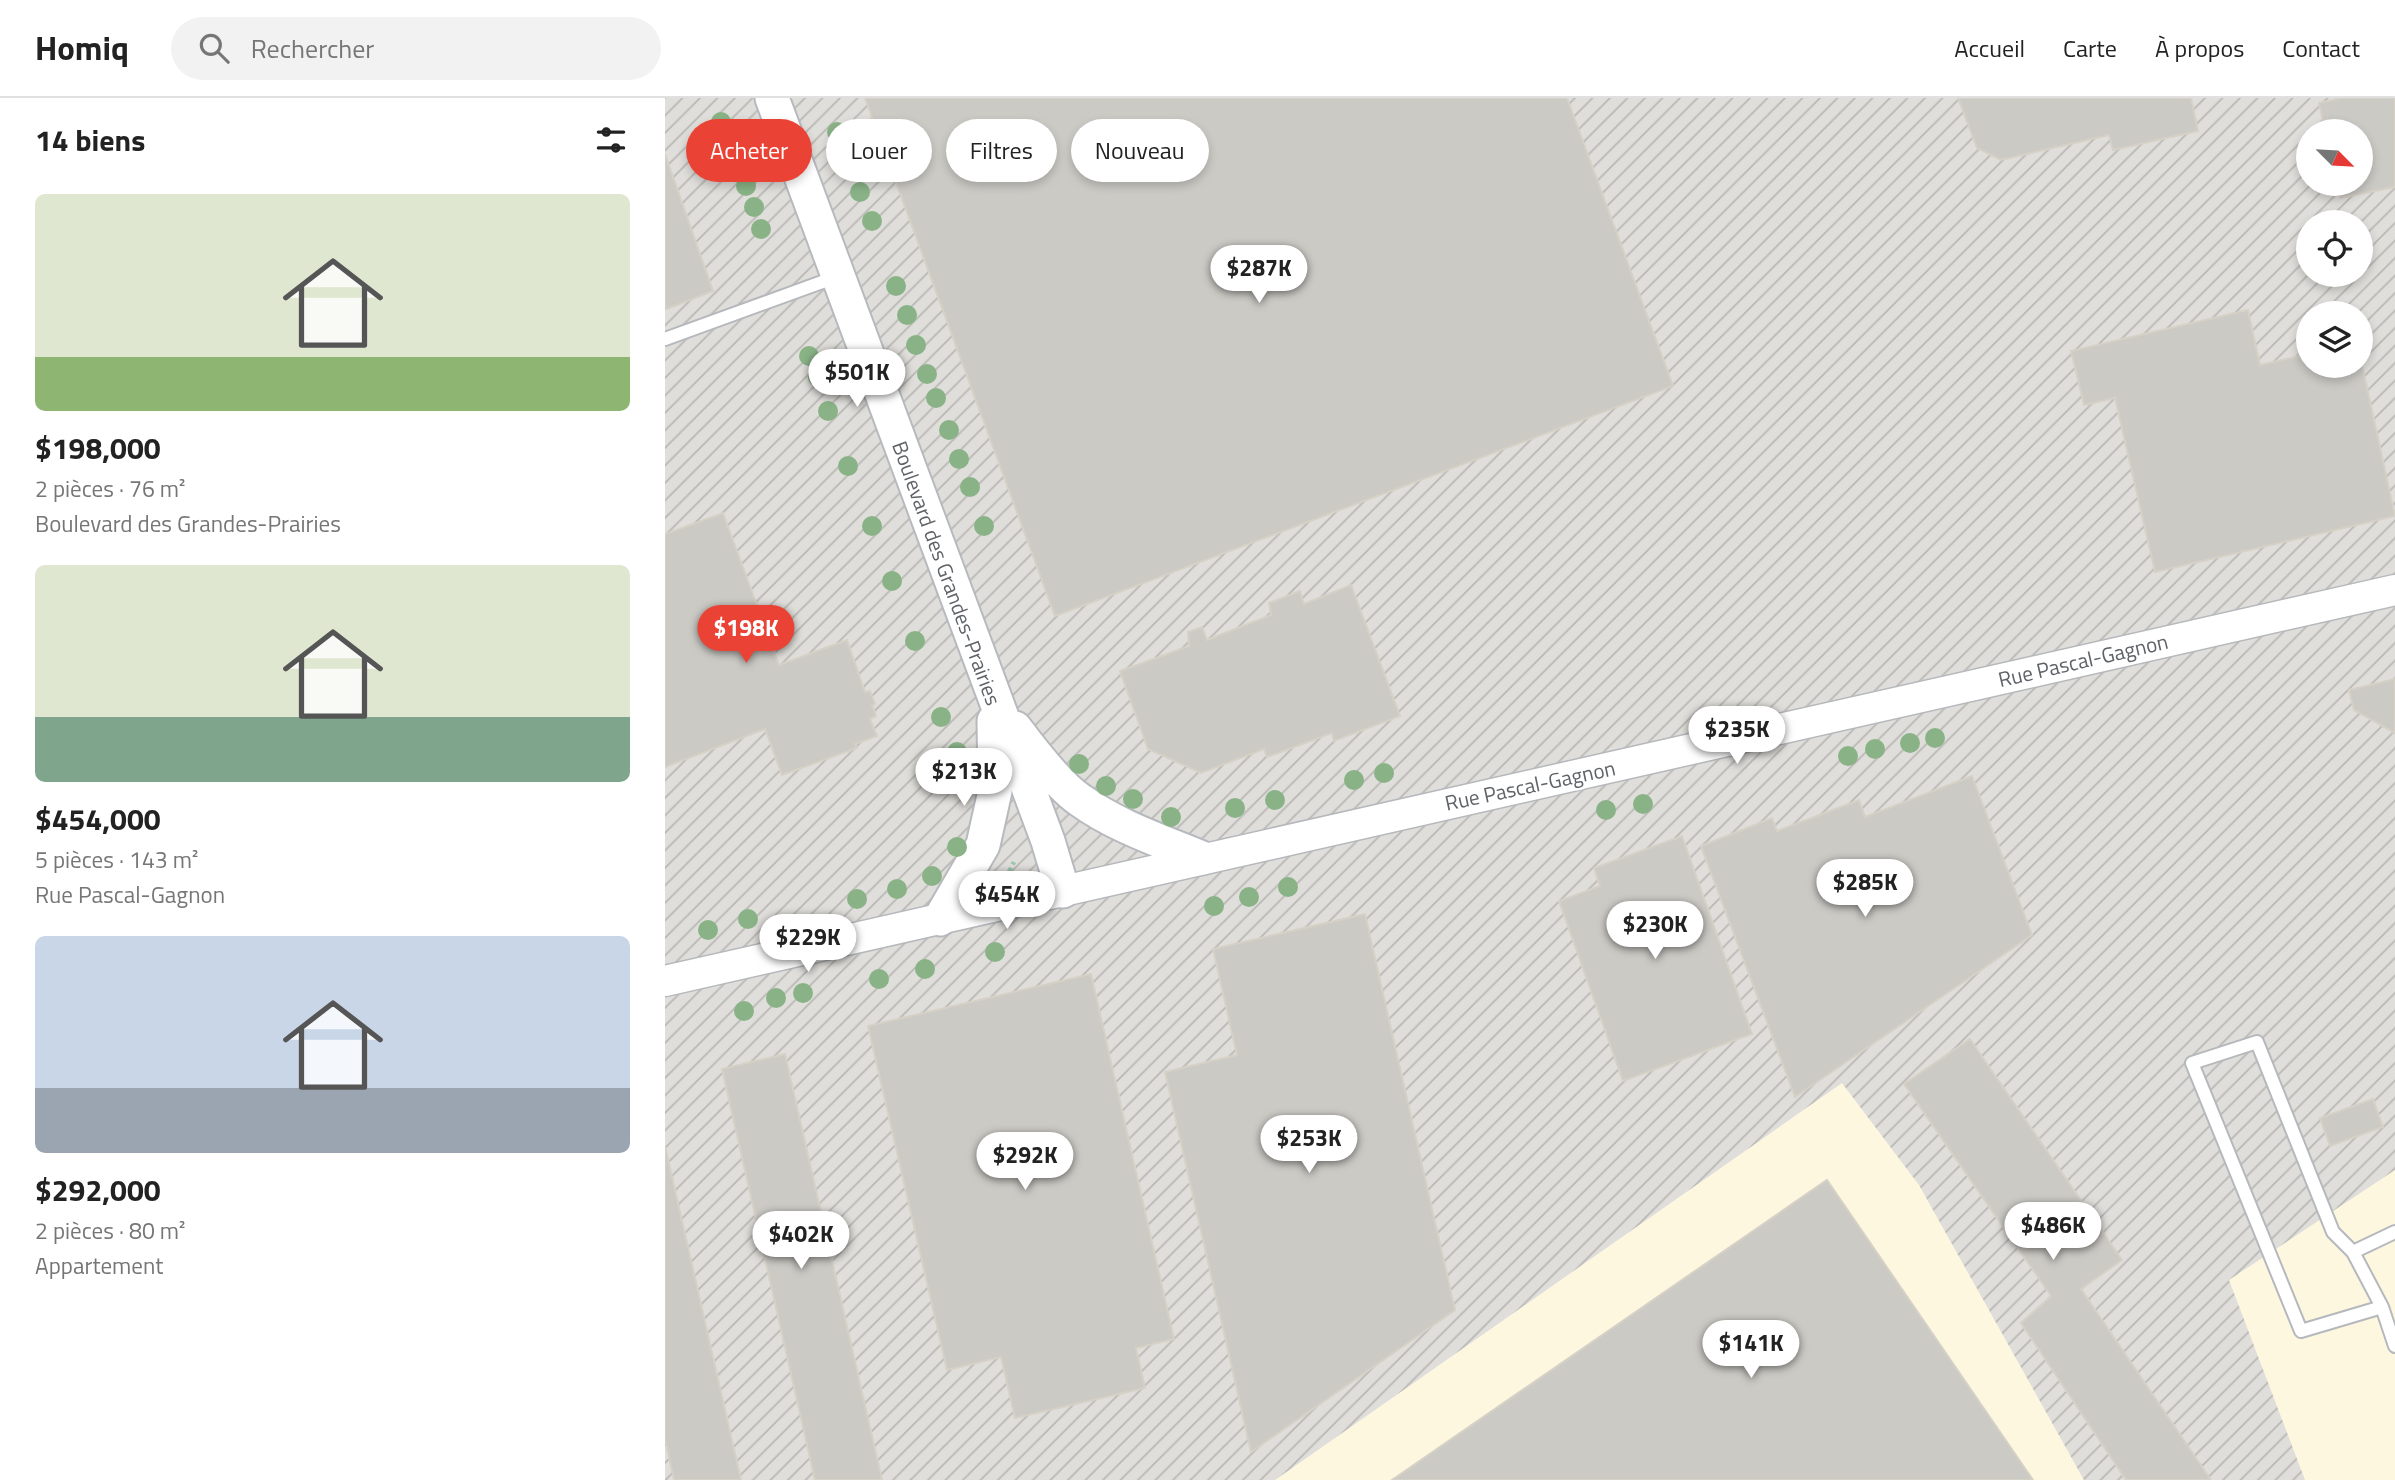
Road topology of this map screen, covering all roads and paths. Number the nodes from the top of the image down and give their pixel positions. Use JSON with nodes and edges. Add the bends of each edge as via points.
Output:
{"nodes":[{"id":1,"x":772,"y":98,"type":"edge"},
{"id":2,"x":838,"y":277,"type":"junction"},
{"id":3,"x":665,"y":339,"type":"edge"},
{"id":4,"x":2395,"y":590,"type":"edge"},
{"id":5,"x":994,"y":701,"type":"junction"},
{"id":6,"x":1202,"y":858,"type":"junction"},
{"id":7,"x":1014,"y":862,"type":"dead end"},
{"id":8,"x":1007,"y":875,"type":"dead end"},
{"id":9,"x":1063,"y":891,"type":"junction"},
{"id":10,"x":940,"y":919,"type":"junction"},
{"id":11,"x":665,"y":981,"type":"edge"},
{"id":12,"x":2395,"y":1232,"type":"edge"},
{"id":13,"x":2353,"y":1252,"type":"junction"},
{"id":14,"x":2382,"y":1307,"type":"junction"},
{"id":15,"x":2395,"y":1346,"type":"edge"}],
"edges":[{"from":1,"to":2,"type":"main road","name":"Boulevard des Grandes-Prairies"},
{"from":2,"to":3,"type":"lane"},
{"from":2,"to":5,"type":"main road","name":"Boulevard des Grandes-Prairies"},
{"from":4,"to":6,"type":"street","name":"Rue Pascal-Gagnon"},
{"from":5,"to":6,"type":"main road","via":[[1033,752],[1078,799],[1120,823]]},
{"from":5,"to":9,"type":"main road","name":"Boulevard des Grandes-Prairies"},
{"from":5,"to":10,"type":"main road","via":[[995,792],[983,845]]},
{"from":6,"to":9,"type":"street","name":"Rue Pascal-Gagnon"},
{"from":7,"to":8,"type":"path"},
{"from":9,"to":10,"type":"street","name":"Rue Pascal-Gagnon"},
{"from":10,"to":11,"type":"street","name":"Rue Pascal-Gagnon"},
{"from":12,"to":13,"type":"lane"},
{"from":13,"to":14,"type":"lane"},
{"from":13,"to":14,"type":"lane","via":[[2333,1232],[2257,1042],[2192,1063],[2301,1331]]},
{"from":14,"to":15,"type":"lane"}]}
